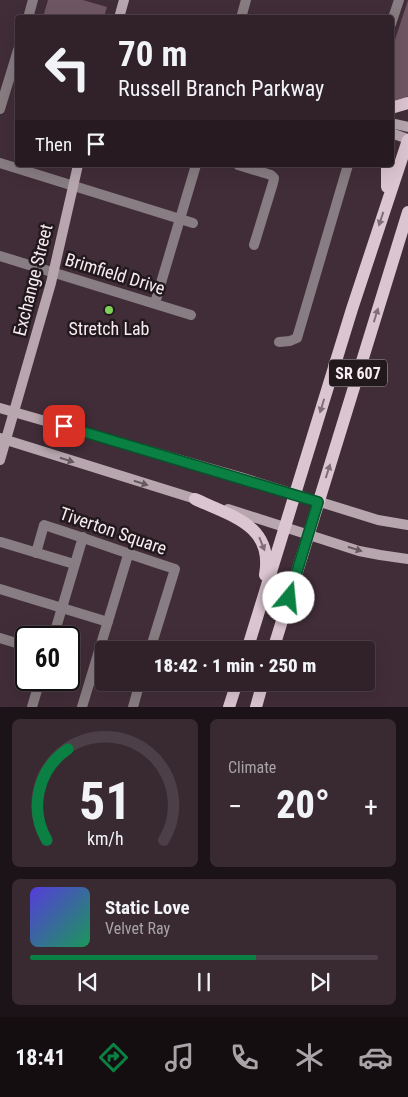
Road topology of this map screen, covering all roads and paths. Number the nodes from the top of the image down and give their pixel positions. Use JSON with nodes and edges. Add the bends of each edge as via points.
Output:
{"nodes":[{"id":1,"x":33,"y":0,"type":"edge"},
{"id":2,"x":124,"y":0,"type":"edge"},
{"id":3,"x":246,"y":0,"type":"edge"},
{"id":4,"x":399,"y":0,"type":"edge"},
{"id":5,"x":29,"y":15,"type":"edge"},
{"id":6,"x":120,"y":15,"type":"edge"},
{"id":7,"x":242,"y":15,"type":"edge"},
{"id":8,"x":394,"y":15,"type":"edge"},
{"id":9,"x":15,"y":67,"type":"edge"},
{"id":10,"x":408,"y":102,"type":"edge"},
{"id":11,"x":394,"y":107,"type":"edge"},
{"id":12,"x":0,"y":109,"type":"edge"},
{"id":13,"x":394,"y":123,"type":"edge"},
{"id":14,"x":408,"y":127,"type":"edge"},
{"id":15,"x":394,"y":134,"type":"edge"},
{"id":16,"x":408,"y":139,"type":"edge"},
{"id":17,"x":0,"y":163,"type":"edge"},
{"id":18,"x":77,"y":167,"type":"edge"},
{"id":19,"x":195,"y":167,"type":"edge"},
{"id":20,"x":245,"y":167,"type":"edge"},
{"id":21,"x":347,"y":167,"type":"edge"},
{"id":22,"x":387,"y":167,"type":"edge"},
{"id":23,"x":72,"y":187,"type":"junction"},
{"id":24,"x":387,"y":200,"type":"junction"},
{"id":25,"x":408,"y":212,"type":"edge"},
{"id":26,"x":180,"y":219,"type":"junction"},
{"id":27,"x":193,"y":223,"type":"dead end"},
{"id":28,"x":254,"y":245,"type":"dead end"},
{"id":29,"x":0,"y":256,"type":"edge"},
{"id":30,"x":53,"y":273,"type":"junction"},
{"id":31,"x":155,"y":303,"type":"junction"},
{"id":32,"x":192,"y":315,"type":"dead end"},
{"id":33,"x":279,"y":342,"type":"dead end"},
{"id":34,"x":0,"y":408,"type":"edge"},
{"id":35,"x":14,"y":412,"type":"junction"},
{"id":36,"x":3,"y":439,"type":"edge"},
{"id":37,"x":0,"y":460,"type":"edge"},
{"id":38,"x":295,"y":495,"type":"junction"},
{"id":39,"x":195,"y":499,"type":"junction"},
{"id":40,"x":318,"y":502,"type":"junction"},
{"id":41,"x":408,"y":525,"type":"edge"},
{"id":42,"x":286,"y":527,"type":"junction"},
{"id":43,"x":309,"y":534,"type":"junction"},
{"id":44,"x":83,"y":537,"type":"junction"},
{"id":45,"x":1,"y":542,"type":"edge"},
{"id":46,"x":36,"y":553,"type":"junction"},
{"id":47,"x":128,"y":555,"type":"junction"},
{"id":48,"x":408,"y":559,"type":"edge"},
{"id":49,"x":74,"y":564,"type":"junction"},
{"id":50,"x":0,"y":589,"type":"edge"},
{"id":51,"x":62,"y":608,"type":"junction"},
{"id":52,"x":257,"y":617,"type":"junction"},
{"id":53,"x":108,"y":622,"type":"junction"},
{"id":54,"x":57,"y":626,"type":"edge"},
{"id":55,"x":0,"y":638,"type":"edge"},
{"id":56,"x":153,"y":641,"type":"edge"},
{"id":57,"x":250,"y":641,"type":"edge"},
{"id":58,"x":276,"y":641,"type":"edge"},
{"id":59,"x":15,"y":643,"type":"edge"},
{"id":60,"x":37,"y":691,"type":"edge"},
{"id":61,"x":137,"y":691,"type":"edge"},
{"id":62,"x":234,"y":691,"type":"edge"},
{"id":63,"x":260,"y":691,"type":"edge"},
{"id":64,"x":32,"y":707,"type":"edge"},
{"id":65,"x":82,"y":707,"type":"edge"},
{"id":66,"x":133,"y":707,"type":"edge"},
{"id":67,"x":230,"y":707,"type":"edge"},
{"id":68,"x":256,"y":707,"type":"edge"}],
"edges":[{"from":1,"to":5,"type":"street"},
{"from":2,"to":6,"type":"main road"},
{"from":3,"to":7,"type":"street"},
{"from":4,"to":8,"type":"street"},
{"from":9,"to":12,"type":"street"},
{"from":10,"to":11,"type":"main road"},
{"from":13,"to":14,"type":"main road"},
{"from":15,"to":16,"type":"main road"},
{"from":16,"to":24,"type":"main road","number":"SR 607"},
{"from":17,"to":23,"type":"street"},
{"from":18,"to":23,"type":"main road","name":"Exchange Street"},
{"from":19,"to":26,"type":"street"},
{"from":20,"to":28,"type":"street","via":[[274,178]]},
{"from":21,"to":33,"type":"street","via":[[297,338]]},
{"from":22,"to":24,"type":"main road"},
{"from":23,"to":26,"type":"street"},
{"from":23,"to":30,"type":"main road","name":"Exchange Street"},
{"from":24,"to":38,"type":"main road","number":"SR 607","one_way":true},
{"from":40,"to":25,"type":"main road","number":"SR 607","one_way":true},
{"from":26,"to":27,"type":"street"},
{"from":26,"to":31,"type":"street"},
{"from":29,"to":30,"type":"street","name":"Brimfield Drive"},
{"from":30,"to":31,"type":"street","name":"Brimfield Drive"},
{"from":30,"to":35,"type":"main road","name":"Exchange Street"},
{"from":31,"to":32,"type":"street","name":"Brimfield Drive"},
{"from":34,"to":35,"type":"main road"},
{"from":35,"to":36,"type":"main road","name":"Exchange Street"},
{"from":35,"to":38,"type":"main road"},
{"from":36,"to":37,"type":"main road","name":"Exchange Street"},
{"from":36,"to":39,"type":"main road","one_way":true},
{"from":38,"to":40,"type":"main road"},
{"from":38,"to":42,"type":"main road","number":"SR 607"},
{"from":39,"to":42,"type":"main road"},
{"from":39,"to":52,"type":"main road","one_way":true,"via":[[243,522],[262,540],[266,561]]},
{"from":40,"to":41,"type":"main road","via":[[378,520]]},
{"from":40,"to":43,"type":"main road","number":"SR 607"},
{"from":42,"to":43,"type":"main road"},
{"from":42,"to":52,"type":"main road","number":"SR 607"},
{"from":43,"to":48,"type":"main road","one_way":true,"via":[[359,550]]},
{"from":43,"to":58,"type":"main road","number":"SR 607"},
{"from":44,"to":46,"type":"street","name":"Tiverton Square","via":[[44,525]]},
{"from":44,"to":47,"type":"street","name":"Tiverton Square"},
{"from":44,"to":49,"type":"street"},
{"from":45,"to":46,"type":"street"},
{"from":46,"to":49,"type":"street"},
{"from":47,"to":53,"type":"street"},
{"from":47,"to":56,"type":"street","name":"Tiverton Square","via":[[175,569]]},
{"from":49,"to":51,"type":"street"},
{"from":50,"to":51,"type":"street"},
{"from":51,"to":53,"type":"street"},
{"from":51,"to":54,"type":"street"},
{"from":52,"to":57,"type":"main road","number":"SR 607"},
{"from":53,"to":65,"type":"street"},
{"from":55,"to":59,"type":"street"},
{"from":60,"to":64,"type":"street"},
{"from":61,"to":66,"type":"street"},
{"from":62,"to":67,"type":"main road"},
{"from":63,"to":68,"type":"main road"}]}
